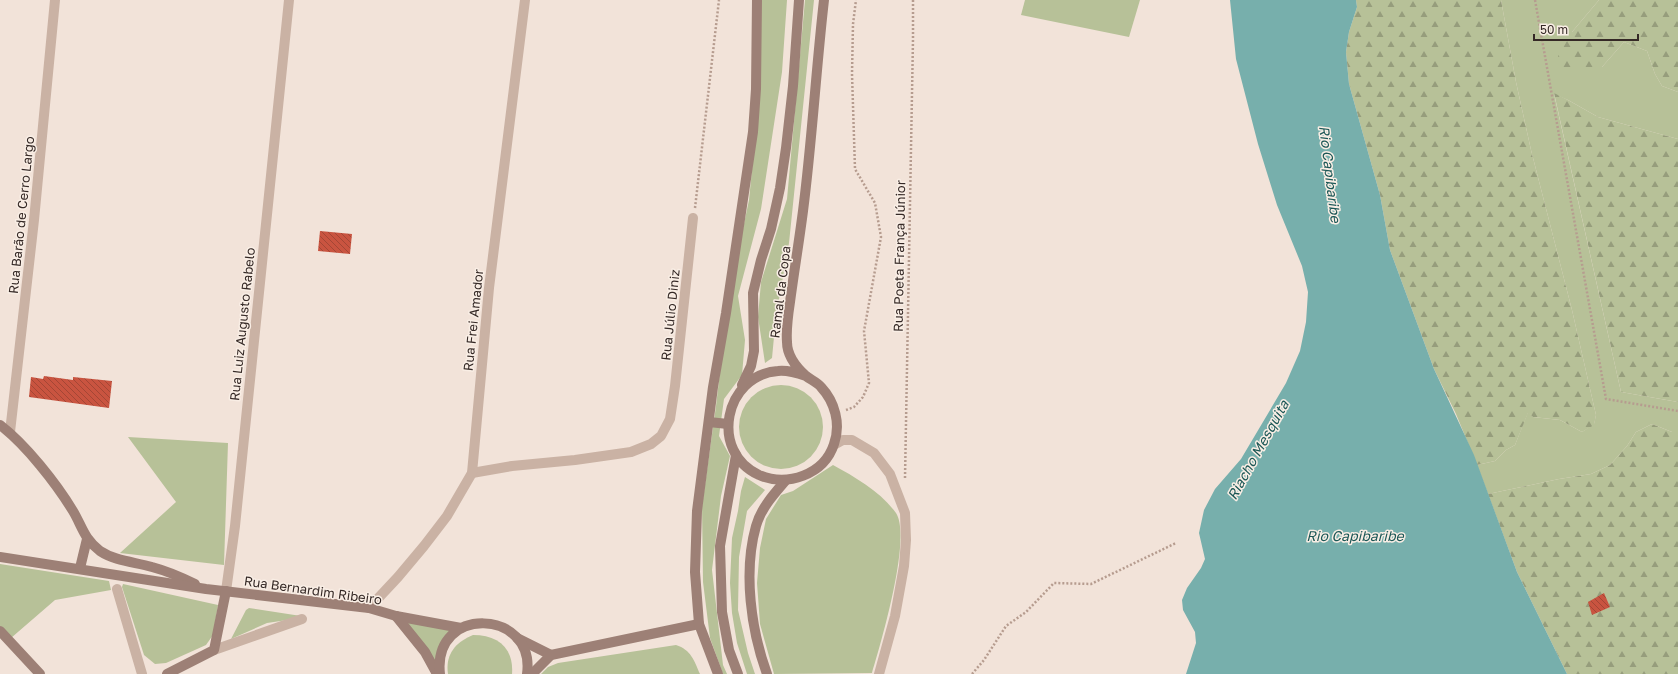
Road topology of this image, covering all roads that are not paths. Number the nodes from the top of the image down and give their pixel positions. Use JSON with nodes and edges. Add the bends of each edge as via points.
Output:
{"nodes":[{"id":1,"x":55,"y":0,"type":"edge"},
{"id":2,"x":289,"y":0,"type":"edge"},
{"id":3,"x":525,"y":0,"type":"edge"},
{"id":4,"x":757,"y":0,"type":"edge"},
{"id":5,"x":799,"y":0,"type":"edge"},
{"id":6,"x":824,"y":0,"type":"edge"},
{"id":7,"x":693,"y":218,"type":"road end"},
{"id":8,"x":806,"y":376,"type":"junction"},
{"id":9,"x":738,"y":393,"type":"junction"},
{"id":10,"x":709,"y":422,"type":"junction"},
{"id":11,"x":728,"y":424,"type":"junction"},
{"id":12,"x":0,"y":425,"type":"edge"},
{"id":13,"x":10,"y":432,"type":"junction"},
{"id":14,"x":834,"y":445,"type":"junction"},
{"id":15,"x":736,"y":455,"type":"junction"},
{"id":16,"x":472,"y":473,"type":"junction"},
{"id":17,"x":786,"y":480,"type":"junction"},
{"id":18,"x":87,"y":539,"type":"junction"},
{"id":19,"x":0,"y":557,"type":"edge"},
{"id":20,"x":80,"y":568,"type":"junction"},
{"id":21,"x":117,"y":589,"type":"dead end"},
{"id":22,"x":206,"y":589,"type":"junction"},
{"id":23,"x":226,"y":591,"type":"junction"},
{"id":24,"x":369,"y":608,"type":"junction"},
{"id":25,"x":396,"y":616,"type":"junction"},
{"id":26,"x":302,"y":619,"type":"dead end"},
{"id":27,"x":699,"y":624,"type":"junction"},
{"id":28,"x":461,"y":628,"type":"junction"},
{"id":29,"x":0,"y":632,"type":"edge"},
{"id":30,"x":517,"y":638,"type":"junction"},
{"id":31,"x":214,"y":650,"type":"junction"},
{"id":32,"x":551,"y":655,"type":"junction"},
{"id":33,"x":40,"y":674,"type":"edge"},
{"id":34,"x":142,"y":674,"type":"edge"},
{"id":35,"x":167,"y":674,"type":"edge"},
{"id":36,"x":438,"y":674,"type":"edge"},
{"id":37,"x":526,"y":674,"type":"edge"},
{"id":38,"x":532,"y":674,"type":"edge"},
{"id":39,"x":718,"y":674,"type":"edge"},
{"id":40,"x":738,"y":674,"type":"edge"},
{"id":41,"x":767,"y":674,"type":"edge"},
{"id":42,"x":878,"y":674,"type":"edge"}],
"edges":[{"from":1,"to":13,"type":"street","name":"Rua Barão de Cerro Largo"},
{"from":2,"to":23,"type":"street","name":"Rua Luiz Augusto Rabelo","via":[[235,526]]},
{"from":3,"to":16,"type":"street","name":"Rua Frei Amador","via":[[489,288]]},
{"from":4,"to":10,"type":"street","via":[[753,132]]},
{"from":5,"to":9,"type":"street","name":"Ramal da Copa","via":[[793,86],[780,188],[753,293],[754,351],[751,366]]},
{"from":6,"to":8,"type":"street","name":"Ramal da Copa","via":[[808,169],[787,332],[788,353]]},
{"from":7,"to":16,"type":"street","name":"Rua Júlio Diniz","via":[[674,393],[670,419],[661,436],[651,444],[631,452]]},
{"from":8,"to":9,"type":"street","via":[[778,370],[763,374],[749,382]]},
{"from":8,"to":14,"type":"street","name":"Ramal da Copa","via":[[820,385],[830,398],[836,413]]},
{"from":9,"to":11,"type":"street","via":[[730,408]]},
{"from":10,"to":11,"type":"street"},
{"from":10,"to":27,"type":"street","via":[[697,511],[695,572]]},
{"from":11,"to":15,"type":"street","via":[[730,440]]},
{"from":12,"to":13,"type":"street"},
{"from":13,"to":18,"type":"street","via":[[56,487],[73,511]]},
{"from":14,"to":17,"type":"street","name":"Ramal da Copa","via":[[826,459],[815,470],[801,477]]},
{"from":14,"to":42,"type":"street","via":[[842,440],[852,440],[874,453],[890,474],[904,513],[904,566],[895,616]]},
{"from":15,"to":17,"type":"street","via":[[758,474],[771,479]]},
{"from":15,"to":40,"type":"street","via":[[720,546],[722,612],[729,650]]},
{"from":16,"to":24,"type":"street","name":"Rua Frei Amador","via":[[447,516],[398,577]]},
{"from":17,"to":41,"type":"street","via":[[765,505],[756,526],[751,558],[751,607],[759,652]]},
{"from":18,"to":20,"type":"street"},
{"from":18,"to":22,"type":"street","via":[[100,551],[115,558],[176,575]]},
{"from":19,"to":20,"type":"street","name":"Rua Bernardim Ribeiro"},
{"from":20,"to":22,"type":"street","name":"Rua Bernardim Ribeiro"},
{"from":21,"to":34,"type":"street"},
{"from":22,"to":23,"type":"street","name":"Rua Bernardim Ribeiro"},
{"from":23,"to":24,"type":"street","name":"Rua Bernardim Ribeiro"},
{"from":23,"to":31,"type":"street","name":"Rua Luiz Augusto Rabelo"},
{"from":24,"to":25,"type":"street","name":"Rua Bernardim Ribeiro"},
{"from":25,"to":28,"type":"street","name":"Rua Bernardim Ribeiro"},
{"from":25,"to":36,"type":"street","name":"Rua Bernardim Ribeiro","via":[[425,652]]},
{"from":26,"to":31,"type":"street"},
{"from":27,"to":32,"type":"street"},
{"from":27,"to":39,"type":"street"},
{"from":28,"to":30,"type":"street","via":[[476,623],[491,623],[505,628]]},
{"from":28,"to":36,"type":"street","via":[[449,637],[441,650]]},
{"from":29,"to":33,"type":"street"},
{"from":30,"to":32,"type":"street"},
{"from":30,"to":37,"type":"street","via":[[528,666]]},
{"from":31,"to":35,"type":"street"},
{"from":32,"to":38,"type":"street"}]}
